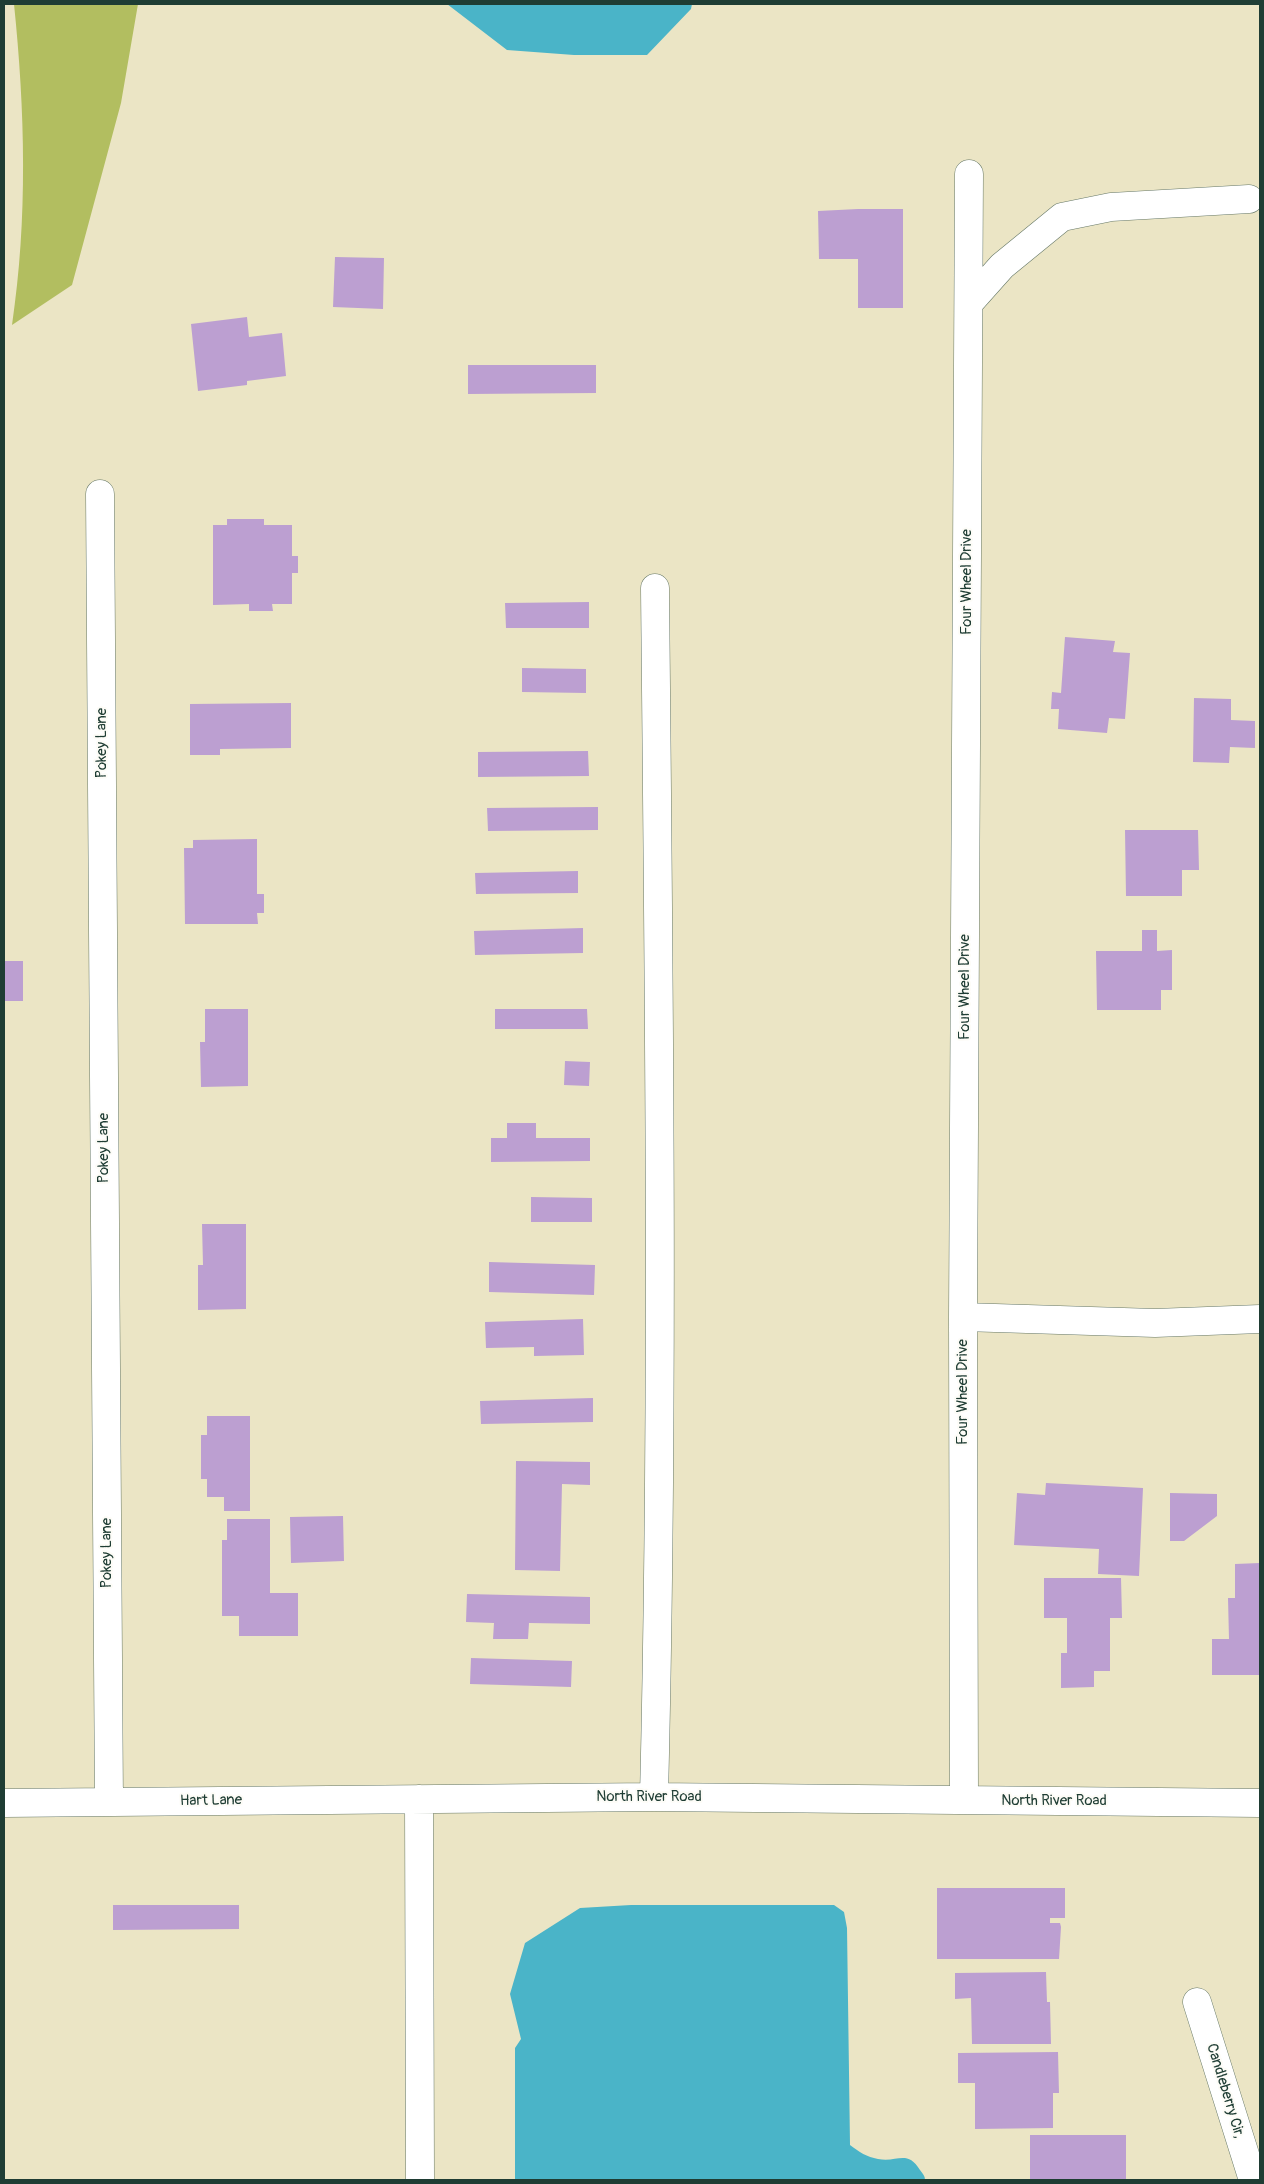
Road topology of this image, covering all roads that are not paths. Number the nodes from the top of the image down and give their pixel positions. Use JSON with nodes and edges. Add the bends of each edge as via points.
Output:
{"nodes":[{"id":1,"x":969,"y":174,"type":"dead end"},
{"id":2,"x":1249,"y":199,"type":"dead end"},
{"id":3,"x":969,"y":303,"type":"junction"},
{"id":4,"x":100,"y":494,"type":"dead end"},
{"id":5,"x":655,"y":588,"type":"dead end"},
{"id":6,"x":963,"y":1317,"type":"junction"},
{"id":7,"x":1260,"y":1320,"type":"edge"},
{"id":8,"x":654,"y":1797,"type":"junction"},
{"id":9,"x":419,"y":1798,"type":"junction"},
{"id":10,"x":964,"y":1800,"type":"junction"},
{"id":11,"x":109,"y":1802,"type":"junction"},
{"id":12,"x":4,"y":1803,"type":"edge"},
{"id":13,"x":1260,"y":1803,"type":"edge"},
{"id":14,"x":1198,"y":2002,"type":"dead end"},
{"id":15,"x":420,"y":2180,"type":"edge"},
{"id":16,"x":1253,"y":2180,"type":"edge"}],
"edges":[{"from":1,"to":3,"type":"street","name":"Four Wheel Drive"},
{"from":2,"to":3,"type":"street","via":[[1111,207],[1062,218],[1002,266]]},
{"from":3,"to":6,"type":"street","name":"Four Wheel Drive"},
{"from":4,"to":11,"type":"street","name":"Pokey Lane"},
{"from":5,"to":8,"type":"street","via":[[660,1178]]},
{"from":6,"to":7,"type":"street","via":[[1156,1323]]},
{"from":6,"to":10,"type":"street","name":"Four Wheel Drive"},
{"from":8,"to":9,"type":"street","name":"North River Road"},
{"from":8,"to":10,"type":"street","name":"North River Road"},
{"from":9,"to":11,"type":"street","name":"Hart Lane"},
{"from":9,"to":15,"type":"street"},
{"from":10,"to":13,"type":"street","name":"North River Road"},
{"from":11,"to":12,"type":"street","name":"Hart Lane"},
{"from":14,"to":16,"type":"street","name":"Candleberry Cir,"}]}
